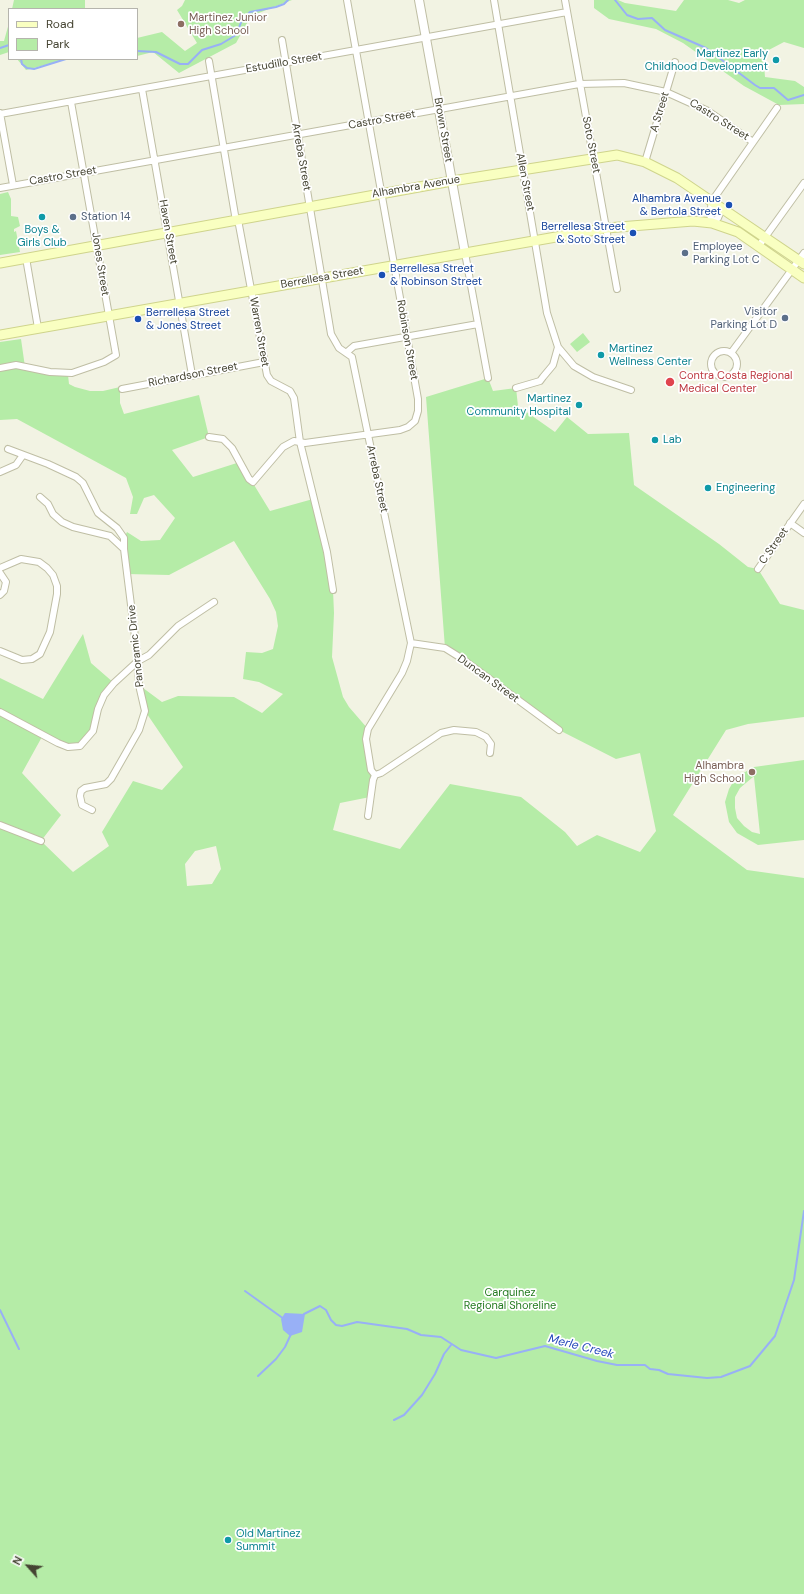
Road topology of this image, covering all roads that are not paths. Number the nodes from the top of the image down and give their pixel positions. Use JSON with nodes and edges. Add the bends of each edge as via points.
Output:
{"nodes":[{"id":1,"x":347,"y":0,"type":"edge"},
{"id":2,"x":419,"y":0,"type":"edge"},
{"id":3,"x":494,"y":0,"type":"edge"},
{"id":4,"x":565,"y":0,"type":"edge"},
{"id":5,"x":567,"y":12,"type":"junction"},
{"id":6,"x":498,"y":26,"type":"junction"},
{"id":7,"x":426,"y":37,"type":"junction"},
{"id":8,"x":282,"y":40,"type":"dead end"},
{"id":9,"x":357,"y":51,"type":"junction"},
{"id":10,"x":209,"y":61,"type":"dead end"},
{"id":11,"x":675,"y":62,"type":"dead end"},
{"id":12,"x":285,"y":63,"type":"junction"},
{"id":13,"x":212,"y":76,"type":"junction"},
{"id":14,"x":579,"y":84,"type":"junction"},
{"id":15,"x":142,"y":89,"type":"junction"},
{"id":16,"x":666,"y":92,"type":"junction"},
{"id":17,"x":510,"y":97,"type":"junction"},
{"id":18,"x":71,"y":102,"type":"junction"},
{"id":19,"x":777,"y":108,"type":"dead end"},
{"id":20,"x":440,"y":110,"type":"junction"},
{"id":21,"x":0,"y":114,"type":"edge"},
{"id":22,"x":369,"y":122,"type":"junction"},
{"id":23,"x":297,"y":135,"type":"junction"},
{"id":24,"x":753,"y":142,"type":"junction"},
{"id":25,"x":224,"y":148,"type":"junction"},
{"id":26,"x":593,"y":157,"type":"junction"},
{"id":27,"x":155,"y":160,"type":"junction"},
{"id":28,"x":645,"y":162,"type":"junction"},
{"id":29,"x":522,"y":169,"type":"junction"},
{"id":30,"x":84,"y":172,"type":"junction"},
{"id":31,"x":452,"y":181,"type":"junction"},
{"id":32,"x":804,"y":183,"type":"edge"},
{"id":33,"x":13,"y":186,"type":"junction"},
{"id":34,"x":0,"y":188,"type":"edge"},
{"id":35,"x":381,"y":193,"type":"junction"},
{"id":36,"x":712,"y":201,"type":"junction"},
{"id":37,"x":309,"y":207,"type":"junction"},
{"id":38,"x":722,"y":208,"type":"junction"},
{"id":39,"x":237,"y":220,"type":"junction"},
{"id":40,"x":712,"y":223,"type":"junction"},
{"id":41,"x":607,"y":228,"type":"junction"},
{"id":42,"x":168,"y":233,"type":"junction"},
{"id":43,"x":764,"y":239,"type":"junction"},
{"id":44,"x":536,"y":240,"type":"junction"},
{"id":45,"x":97,"y":245,"type":"junction"},
{"id":46,"x":758,"y":247,"type":"junction"},
{"id":47,"x":465,"y":253,"type":"junction"},
{"id":48,"x":26,"y":258,"type":"junction"},
{"id":49,"x":802,"y":259,"type":"edge"},
{"id":50,"x":0,"y":263,"type":"edge"},
{"id":51,"x":393,"y":266,"type":"junction"},
{"id":52,"x":793,"y":269,"type":"junction"},
{"id":53,"x":322,"y":278,"type":"junction"},
{"id":54,"x":804,"y":278,"type":"edge"},
{"id":55,"x":617,"y":289,"type":"dead end"},
{"id":56,"x":252,"y":291,"type":"junction"},
{"id":57,"x":180,"y":304,"type":"junction"},
{"id":58,"x":108,"y":317,"type":"junction"},
{"id":59,"x":478,"y":324,"type":"junction"},
{"id":60,"x":38,"y":328,"type":"junction"},
{"id":61,"x":0,"y":335,"type":"edge"},
{"id":62,"x":406,"y":336,"type":"junction"},
{"id":63,"x":558,"y":347,"type":"junction"},
{"id":64,"x":347,"y":352,"type":"junction"},
{"id":65,"x":731,"y":353,"type":"junction"},
{"id":66,"x":264,"y":362,"type":"junction"},
{"id":67,"x":0,"y":368,"type":"edge"},
{"id":68,"x":192,"y":375,"type":"junction"},
{"id":69,"x":488,"y":378,"type":"dead end"},
{"id":70,"x":516,"y":388,"type":"dead end"},
{"id":71,"x":122,"y":389,"type":"dead end"},
{"id":72,"x":631,"y":390,"type":"dead end"},
{"id":73,"x":368,"y":435,"type":"junction"},
{"id":74,"x":209,"y":437,"type":"dead end"},
{"id":75,"x":300,"y":442,"type":"junction"},
{"id":76,"x":8,"y":450,"type":"dead end"},
{"id":77,"x":23,"y":454,"type":"junction"},
{"id":78,"x":0,"y":472,"type":"edge"},
{"id":79,"x":40,"y":497,"type":"dead end"},
{"id":80,"x":804,"y":504,"type":"edge"},
{"id":81,"x":790,"y":523,"type":"junction"},
{"id":82,"x":804,"y":533,"type":"edge"},
{"id":83,"x":124,"y":549,"type":"junction"},
{"id":84,"x":0,"y":568,"type":"edge"},
{"id":85,"x":758,"y":569,"type":"dead end"},
{"id":86,"x":0,"y":573,"type":"edge"},
{"id":87,"x":333,"y":590,"type":"dead end"},
{"id":88,"x":0,"y":595,"type":"edge"},
{"id":89,"x":214,"y":602,"type":"dead end"},
{"id":90,"x":411,"y":644,"type":"junction"},
{"id":91,"x":0,"y":651,"type":"edge"},
{"id":92,"x":138,"y":661,"type":"junction"},
{"id":93,"x":128,"y":670,"type":"junction"},
{"id":94,"x":138,"y":674,"type":"junction"},
{"id":95,"x":0,"y":712,"type":"edge"},
{"id":96,"x":559,"y":730,"type":"dead end"},
{"id":97,"x":490,"y":752,"type":"dead end"},
{"id":98,"x":375,"y":775,"type":"junction"},
{"id":99,"x":92,"y":810,"type":"dead end"},
{"id":100,"x":368,"y":816,"type":"dead end"},
{"id":101,"x":0,"y":825,"type":"edge"},
{"id":102,"x":41,"y":841,"type":"dead end"}],
"edges":[{"from":1,"to":9,"type":"street","name":"Robinson Street"},
{"from":2,"to":7,"type":"street","name":"Brown Street"},
{"from":3,"to":6,"type":"street","name":"Allen Street"},
{"from":4,"to":5,"type":"street","name":"Soto Street"},
{"from":5,"to":6,"type":"street","name":"Estudillo Street"},
{"from":5,"to":14,"type":"street","name":"Soto Street"},
{"from":6,"to":7,"type":"street","name":"Estudillo Street"},
{"from":6,"to":17,"type":"street","name":"Allen Street"},
{"from":7,"to":9,"type":"street","name":"Estudillo Street"},
{"from":7,"to":20,"type":"street","name":"Brown Street"},
{"from":8,"to":12,"type":"street","name":"Arreba Street"},
{"from":9,"to":12,"type":"street","name":"Estudillo Street"},
{"from":9,"to":22,"type":"street","name":"Robinson Street"},
{"from":10,"to":13,"type":"street","name":"Warren Street"},
{"from":11,"to":16,"type":"street","name":"A Street"},
{"from":12,"to":13,"type":"street","name":"Estudillo Street"},
{"from":12,"to":23,"type":"street","name":"Arreba Street"},
{"from":13,"to":15,"type":"street","name":"Estudillo Street"},
{"from":13,"to":25,"type":"street","name":"Warren Street"},
{"from":14,"to":16,"type":"street","name":"Castro Street","via":[[624,83]]},
{"from":14,"to":17,"type":"street","name":"Castro Street"},
{"from":14,"to":26,"type":"street","name":"Soto Street"},
{"from":15,"to":18,"type":"street","name":"Estudillo Street"},
{"from":15,"to":27,"type":"street","name":"Haven Street"},
{"from":16,"to":24,"type":"street","name":"Castro Street","via":[[708,111]]},
{"from":16,"to":28,"type":"street","name":"A Street"},
{"from":17,"to":20,"type":"street","name":"Castro Street"},
{"from":17,"to":29,"type":"street","name":"Allen Street"},
{"from":18,"to":21,"type":"street","name":"Estudillo Street"},
{"from":18,"to":30,"type":"street","name":"Jones Street"},
{"from":19,"to":24,"type":"street"},
{"from":20,"to":22,"type":"street","name":"Castro Street"},
{"from":20,"to":31,"type":"street","name":"Brown Street"},
{"from":21,"to":33,"type":"street"},
{"from":22,"to":23,"type":"street","name":"Castro Street"},
{"from":22,"to":35,"type":"street","name":"Robinson Street"},
{"from":23,"to":25,"type":"street","name":"Castro Street"},
{"from":23,"to":37,"type":"street","name":"Arreba Street"},
{"from":24,"to":36,"type":"street"},
{"from":25,"to":27,"type":"street","name":"Castro Street"},
{"from":25,"to":39,"type":"street","name":"Warren Street"},
{"from":26,"to":28,"type":"main road","name":"Alhambra Avenue","via":[[617,155]]},
{"from":26,"to":29,"type":"main road","name":"Alhambra Avenue"},
{"from":26,"to":41,"type":"street","name":"Soto Street"},
{"from":27,"to":30,"type":"street","name":"Castro Street"},
{"from":27,"to":42,"type":"street","name":"Haven Street"},
{"from":28,"to":36,"type":"main road","name":"Alhambra Avenue","via":[[677,178]]},
{"from":29,"to":31,"type":"main road","name":"Alhambra Avenue"},
{"from":29,"to":44,"type":"street","name":"Allen Street"},
{"from":30,"to":33,"type":"street","name":"Castro Street"},
{"from":30,"to":45,"type":"street","name":"Jones Street"},
{"from":31,"to":35,"type":"main road","name":"Alhambra Avenue"},
{"from":31,"to":47,"type":"street","name":"Brown Street"},
{"from":32,"to":43,"type":"street"},
{"from":33,"to":34,"type":"street","name":"Castro Street"},
{"from":35,"to":37,"type":"main road","name":"Alhambra Avenue"},
{"from":35,"to":51,"type":"street","name":"Robinson Street"},
{"from":36,"to":38,"type":"main road","name":"Alhambra Avenue"},
{"from":36,"to":40,"type":"street"},
{"from":37,"to":39,"type":"main road","name":"Alhambra Avenue"},
{"from":37,"to":53,"type":"street","name":"Arreba Street"},
{"from":38,"to":40,"type":"street","via":[[718,218]]},
{"from":38,"to":43,"type":"main road","name":"Alhambra Avenue"},
{"from":39,"to":42,"type":"main road","name":"Alhambra Avenue"},
{"from":39,"to":56,"type":"street","name":"Warren Street"},
{"from":40,"to":41,"type":"main road","name":"Berrellesa Street","via":[[693,221]]},
{"from":40,"to":46,"type":"main road","name":"Berrellesa Street","via":[[738,232]]},
{"from":41,"to":44,"type":"main road","name":"Berrellesa Street"},
{"from":41,"to":55,"type":"street","name":"Soto Street"},
{"from":42,"to":45,"type":"main road","name":"Alhambra Avenue"},
{"from":42,"to":57,"type":"street","name":"Haven Street"},
{"from":43,"to":46,"type":"street"},
{"from":43,"to":49,"type":"main road","name":"Alhambra Avenue"},
{"from":44,"to":47,"type":"main road","name":"Berrellesa Street"},
{"from":44,"to":63,"type":"street","name":"Allen Street","via":[[547,313]]},
{"from":45,"to":48,"type":"main road","name":"Alhambra Avenue"},
{"from":45,"to":58,"type":"street","name":"Jones Street"},
{"from":46,"to":52,"type":"main road"},
{"from":47,"to":51,"type":"main road","name":"Berrellesa Street"},
{"from":47,"to":59,"type":"street","name":"Brown Street"},
{"from":48,"to":50,"type":"main road","name":"Alhambra Avenue"},
{"from":48,"to":60,"type":"street"},
{"from":49,"to":52,"type":"street"},
{"from":51,"to":53,"type":"main road","name":"Berrellesa Street"},
{"from":51,"to":62,"type":"street","name":"Robinson Street"},
{"from":52,"to":54,"type":"main road"},
{"from":52,"to":65,"type":"street"},
{"from":53,"to":56,"type":"main road","name":"Berrellesa Street"},
{"from":53,"to":64,"type":"street","name":"Arreba Street","via":[[334,343]]},
{"from":56,"to":57,"type":"main road","name":"Berrellesa Street"},
{"from":56,"to":66,"type":"street","name":"Warren Street"},
{"from":57,"to":58,"type":"main road","name":"Berrellesa Street"},
{"from":57,"to":68,"type":"street","name":"Haven Street"},
{"from":58,"to":60,"type":"main road","name":"Berrellesa Street"},
{"from":58,"to":67,"type":"street","name":"Jones Street","via":[[116,355],[104,362],[72,372],[50,372],[16,365]]},
{"from":59,"to":62,"type":"street"},
{"from":59,"to":69,"type":"street","name":"Brown Street"},
{"from":60,"to":61,"type":"main road","name":"Berrellesa Street"},
{"from":62,"to":64,"type":"street","via":[[354,346]]},
{"from":62,"to":73,"type":"street","name":"Robinson Street","via":[[418,399],[415,421],[400,430]]},
{"from":63,"to":70,"type":"street","via":[[553,365],[540,381]]},
{"from":63,"to":72,"type":"street","name":"Allen Street","via":[[574,366],[593,377]]},
{"from":64,"to":73,"type":"street","name":"Arreba Street","via":[[352,357]]},
{"from":65,"to":65,"type":"street","via":[[721,352],[713,358],[711,368],[718,376],[728,377],[736,371],[737,361]]},
{"from":66,"to":68,"type":"street","name":"Richardson Street"},
{"from":66,"to":75,"type":"street","name":"Warren Street","via":[[271,381],[290,391],[294,398]]},
{"from":68,"to":71,"type":"street","name":"Richardson Street"},
{"from":73,"to":75,"type":"street","name":"Robinson Street"},
{"from":73,"to":90,"type":"street","name":"Arreba Street"},
{"from":74,"to":75,"type":"street","name":"Robinson Street","via":[[223,439],[232,448],[253,482],[283,446],[294,441]]},
{"from":75,"to":87,"type":"street","name":"Warren Street","via":[[327,552]]},
{"from":76,"to":77,"type":"street","name":"Panoramic Drive"},
{"from":77,"to":78,"type":"street","via":[[16,465]]},
{"from":77,"to":83,"type":"street","name":"Panoramic Drive","via":[[84,483],[98,513],[117,528],[124,538]]},
{"from":79,"to":83,"type":"street","via":[[62,522],[110,536]]},
{"from":80,"to":81,"type":"street","name":"C Street"},
{"from":81,"to":82,"type":"street"},
{"from":81,"to":85,"type":"street","name":"C Street"},
{"from":83,"to":92,"type":"street","name":"Panoramic Drive"},
{"from":84,"to":91,"type":"street","via":[[17,560],[32,560],[48,568],[57,586],[52,626],[40,654],[32,659],[22,660]]},
{"from":86,"to":88,"type":"street","via":[[6,582]]},
{"from":89,"to":92,"type":"street","via":[[178,626],[149,655]]},
{"from":90,"to":96,"type":"street","name":"Duncan Street","via":[[445,648]]},
{"from":90,"to":98,"type":"street","name":"Arreba Street","via":[[402,673],[368,729],[366,738],[369,759]]},
{"from":92,"to":93,"type":"street"},
{"from":92,"to":94,"type":"street","name":"Panoramic Drive"},
{"from":93,"to":94,"type":"street","via":[[134,670]]},
{"from":93,"to":95,"type":"street","via":[[104,695],[93,731],[80,746],[68,747],[58,743]]},
{"from":94,"to":99,"type":"street","name":"Panoramic Drive","via":[[145,711],[139,730],[111,779],[106,784],[81,791],[82,805]]},
{"from":97,"to":98,"type":"street","via":[[491,744],[486,736],[476,732],[454,730],[441,733]]},
{"from":98,"to":100,"type":"street"},
{"from":101,"to":102,"type":"street"}]}
